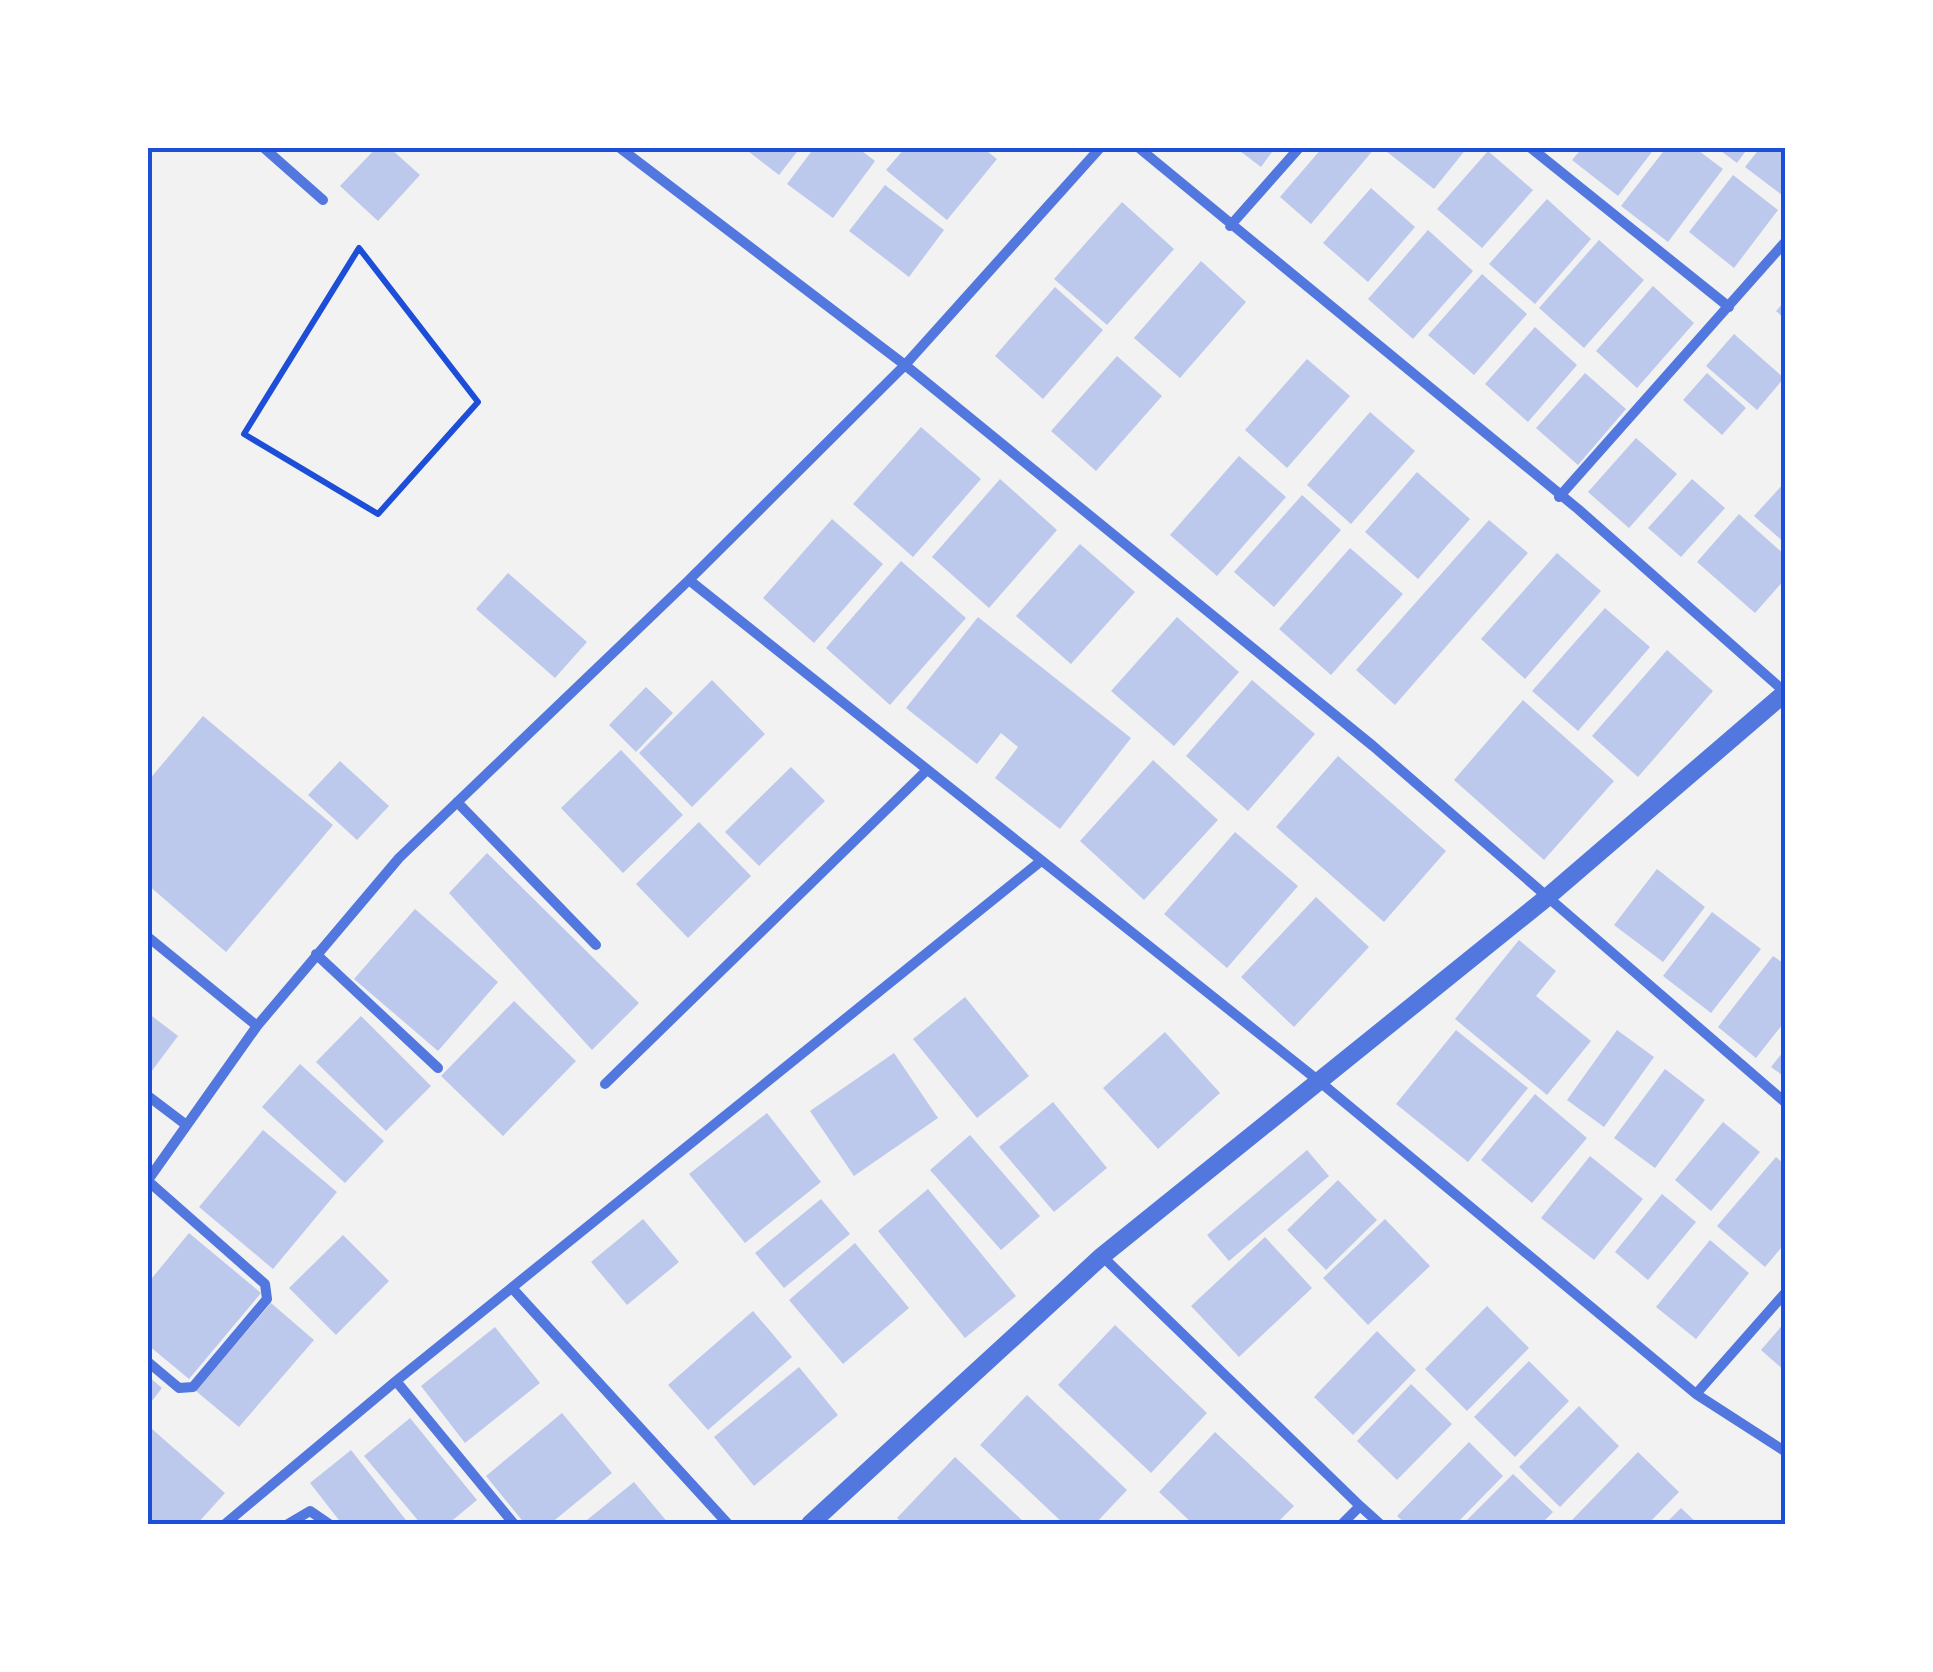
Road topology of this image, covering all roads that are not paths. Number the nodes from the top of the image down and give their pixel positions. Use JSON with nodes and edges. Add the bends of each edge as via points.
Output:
{"nodes":[{"id":1,"x":264,"y":148,"type":"edge"},
{"id":2,"x":620,"y":148,"type":"edge"},
{"id":3,"x":1100,"y":148,"type":"edge"},
{"id":4,"x":1139,"y":148,"type":"edge"},
{"id":5,"x":1299,"y":148,"type":"edge"},
{"id":6,"x":1531,"y":148,"type":"edge"},
{"id":7,"x":323,"y":200,"type":"dead end"},
{"id":8,"x":1230,"y":226,"type":"junction"},
{"id":9,"x":1786,"y":241,"type":"edge"},
{"id":10,"x":1729,"y":307,"type":"junction"},
{"id":11,"x":904,"y":366,"type":"junction"},
{"id":12,"x":1559,"y":496,"type":"junction"},
{"id":13,"x":689,"y":580,"type":"junction"},
{"id":14,"x":1785,"y":693,"type":"edge"},
{"id":15,"x":927,"y":770,"type":"junction"},
{"id":16,"x":457,"y":802,"type":"junction"},
{"id":17,"x":1041,"y":861,"type":"junction"},
{"id":18,"x":1545,"y":899,"type":"junction"},
{"id":19,"x":148,"y":937,"type":"edge"},
{"id":20,"x":596,"y":946,"type":"dead end"},
{"id":21,"x":316,"y":954,"type":"junction"},
{"id":22,"x":257,"y":1026,"type":"junction"},
{"id":23,"x":438,"y":1068,"type":"dead end"},
{"id":24,"x":1320,"y":1082,"type":"junction"},
{"id":25,"x":604,"y":1084,"type":"dead end"},
{"id":26,"x":148,"y":1096,"type":"edge"},
{"id":27,"x":1786,"y":1103,"type":"edge"},
{"id":28,"x":185,"y":1124,"type":"junction"},
{"id":29,"x":148,"y":1180,"type":"edge"},
{"id":30,"x":1102,"y":1256,"type":"junction"},
{"id":31,"x":512,"y":1288,"type":"junction"},
{"id":32,"x":1786,"y":1292,"type":"edge"},
{"id":33,"x":148,"y":1362,"type":"edge"},
{"id":34,"x":396,"y":1381,"type":"junction"},
{"id":35,"x":1696,"y":1394,"type":"junction"},
{"id":36,"x":1786,"y":1452,"type":"edge"},
{"id":37,"x":1360,"y":1506,"type":"junction"},
{"id":38,"x":225,"y":1524,"type":"edge"},
{"id":39,"x":288,"y":1524,"type":"edge"},
{"id":40,"x":329,"y":1524,"type":"edge"},
{"id":41,"x":514,"y":1524,"type":"edge"},
{"id":42,"x":728,"y":1524,"type":"edge"},
{"id":43,"x":810,"y":1524,"type":"edge"},
{"id":44,"x":1342,"y":1524,"type":"edge"},
{"id":45,"x":1380,"y":1524,"type":"edge"}],
"edges":[{"from":1,"to":7,"type":"street"},
{"from":2,"to":11,"type":"street"},
{"from":3,"to":11,"type":"street"},
{"from":4,"to":8,"type":"street"},
{"from":5,"to":8,"type":"street"},
{"from":6,"to":10,"type":"street"},
{"from":8,"to":12,"type":"street"},
{"from":9,"to":10,"type":"street"},
{"from":10,"to":12,"type":"street"},
{"from":11,"to":13,"type":"street"},
{"from":11,"to":18,"type":"street","via":[[1373,746]]},
{"from":12,"to":14,"type":"street"},
{"from":13,"to":15,"type":"street"},
{"from":13,"to":16,"type":"street"},
{"from":14,"to":18,"type":"street"},
{"from":15,"to":17,"type":"street"},
{"from":15,"to":25,"type":"street"},
{"from":16,"to":20,"type":"street"},
{"from":16,"to":21,"type":"street","via":[[398,858]]},
{"from":17,"to":24,"type":"street"},
{"from":17,"to":31,"type":"street"},
{"from":18,"to":24,"type":"street"},
{"from":18,"to":27,"type":"street"},
{"from":19,"to":22,"type":"street"},
{"from":21,"to":22,"type":"street"},
{"from":21,"to":23,"type":"street"},
{"from":22,"to":28,"type":"street"},
{"from":24,"to":30,"type":"street"},
{"from":24,"to":35,"type":"street"},
{"from":26,"to":28,"type":"street"},
{"from":28,"to":29,"type":"street"},
{"from":29,"to":33,"type":"street","via":[[268,1292],[193,1387],[179,1388]]},
{"from":30,"to":37,"type":"street"},
{"from":30,"to":43,"type":"street"},
{"from":31,"to":34,"type":"street"},
{"from":31,"to":42,"type":"street"},
{"from":32,"to":35,"type":"street"},
{"from":34,"to":38,"type":"street"},
{"from":34,"to":41,"type":"street"},
{"from":35,"to":36,"type":"street"},
{"from":37,"to":44,"type":"street"},
{"from":37,"to":45,"type":"street"},
{"from":39,"to":40,"type":"street","via":[[310,1511]]}]}
